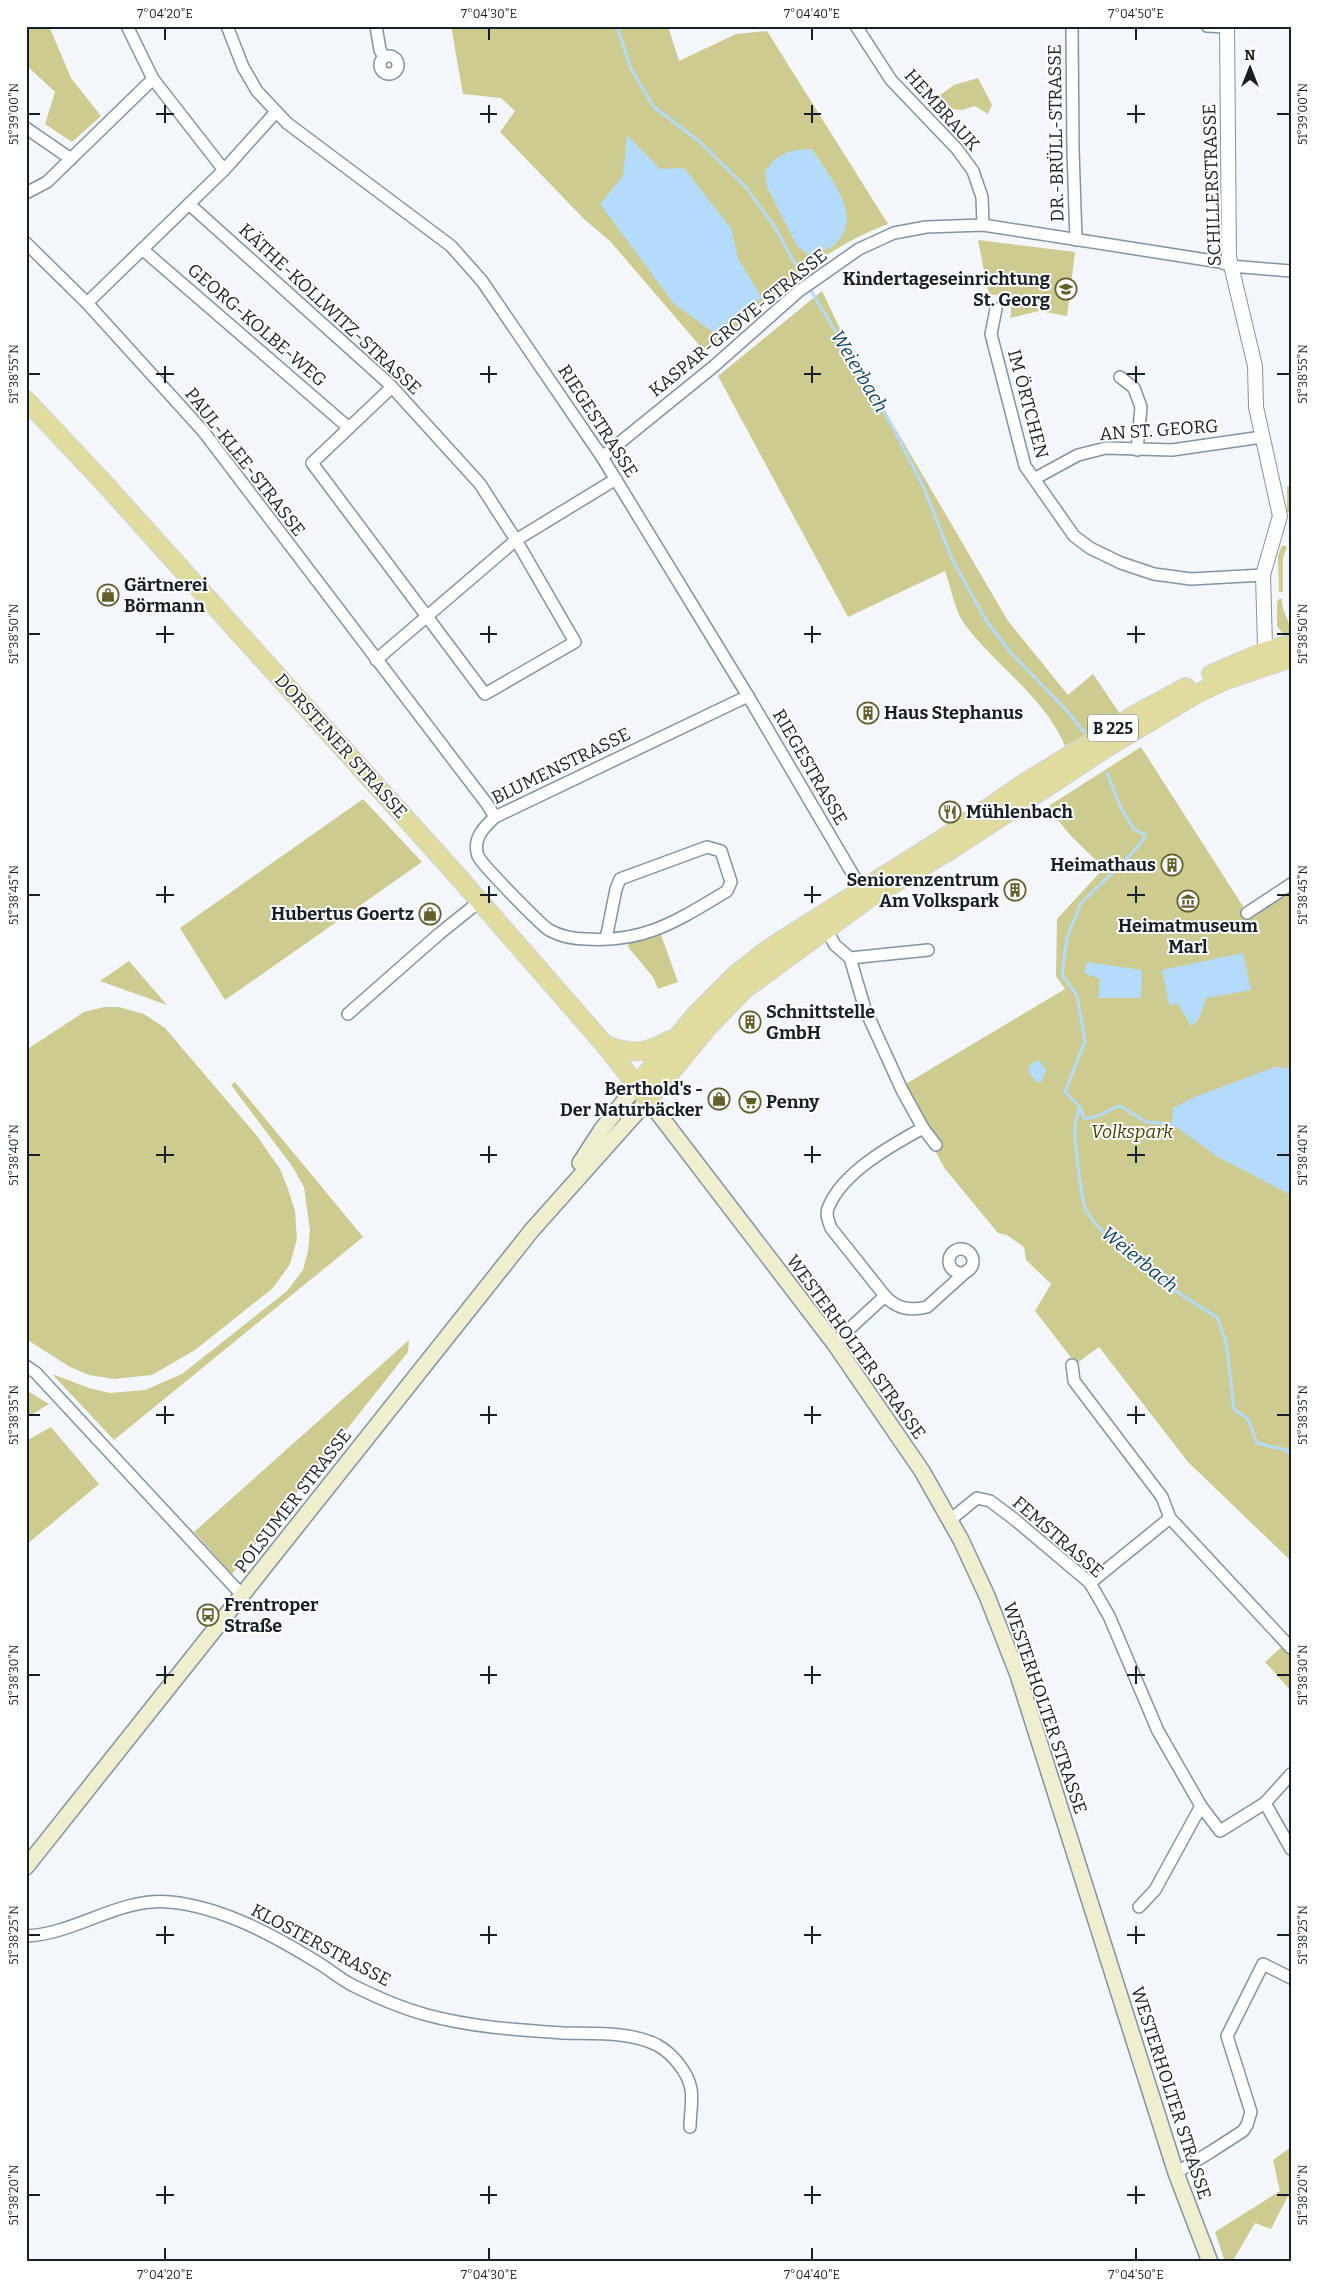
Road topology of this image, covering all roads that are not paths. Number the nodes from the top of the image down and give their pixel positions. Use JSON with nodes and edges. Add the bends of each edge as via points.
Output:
{"nodes":[{"id":1,"x":128,"y":26,"type":"edge"},
{"id":2,"x":227,"y":26,"type":"edge"},
{"id":3,"x":376,"y":26,"type":"edge"},
{"id":4,"x":856,"y":26,"type":"edge"},
{"id":5,"x":1072,"y":26,"type":"edge"},
{"id":6,"x":1207,"y":26,"type":"edge"},
{"id":7,"x":1228,"y":27,"type":"edge"},
{"id":8,"x":384,"y":56,"type":"dead end"},
{"id":9,"x":153,"y":79,"type":"junction"},
{"id":10,"x":276,"y":112,"type":"junction"},
{"id":11,"x":26,"y":128,"type":"edge"},
{"id":12,"x":71,"y":159,"type":"junction"},
{"id":13,"x":224,"y":170,"type":"junction"},
{"id":14,"x":26,"y":193,"type":"edge"},
{"id":15,"x":189,"y":204,"type":"junction"},
{"id":16,"x":983,"y":225,"type":"junction"},
{"id":17,"x":1076,"y":240,"type":"junction"},
{"id":18,"x":26,"y":243,"type":"edge"},
{"id":19,"x":142,"y":249,"type":"junction"},
{"id":20,"x":1231,"y":266,"type":"junction"},
{"id":21,"x":1291,"y":271,"type":"edge"},
{"id":22,"x":86,"y":303,"type":"junction"},
{"id":23,"x":996,"y":309,"type":"dead end"},
{"id":24,"x":1120,"y":377,"type":"dead end"},
{"id":25,"x":392,"y":387,"type":"junction"},
{"id":26,"x":26,"y":400,"type":"edge"},
{"id":27,"x":349,"y":428,"type":"junction"},
{"id":28,"x":1262,"y":437,"type":"junction"},
{"id":29,"x":1137,"y":450,"type":"junction"},
{"id":30,"x":602,"y":457,"type":"junction"},
{"id":31,"x":616,"y":479,"type":"junction"},
{"id":32,"x":1034,"y":479,"type":"junction"},
{"id":33,"x":516,"y":540,"type":"junction"},
{"id":34,"x":1263,"y":575,"type":"junction"},
{"id":35,"x":427,"y":614,"type":"junction"},
{"id":36,"x":1291,"y":644,"type":"edge"},
{"id":37,"x":1268,"y":658,"type":"junction"},
{"id":38,"x":1291,"y":658,"type":"edge"},
{"id":39,"x":376,"y":660,"type":"junction"},
{"id":40,"x":748,"y":696,"type":"junction"},
{"id":41,"x":495,"y":816,"type":"junction"},
{"id":42,"x":1291,"y":884,"type":"edge"},
{"id":43,"x":864,"y":895,"type":"junction"},
{"id":44,"x":480,"y":901,"type":"junction"},
{"id":45,"x":1246,"y":913,"type":"dead end"},
{"id":46,"x":822,"y":923,"type":"junction"},
{"id":47,"x":606,"y":939,"type":"junction"},
{"id":48,"x":928,"y":950,"type":"dead end"},
{"id":49,"x":850,"y":958,"type":"junction"},
{"id":50,"x":348,"y":1014,"type":"dead end"},
{"id":51,"x":674,"y":1038,"type":"junction"},
{"id":52,"x":604,"y":1045,"type":"junction"},
{"id":53,"x":636,"y":1086,"type":"junction"},
{"id":54,"x":648,"y":1100,"type":"junction"},
{"id":55,"x":923,"y":1128,"type":"junction"},
{"id":56,"x":936,"y":1145,"type":"dead end"},
{"id":57,"x":552,"y":1206,"type":"junction"},
{"id":58,"x":968,"y":1270,"type":"dead end"},
{"id":59,"x":885,"y":1296,"type":"junction"},
{"id":60,"x":834,"y":1343,"type":"junction"},
{"id":61,"x":26,"y":1366,"type":"edge"},
{"id":62,"x":1072,"y":1366,"type":"dead end"},
{"id":63,"x":1170,"y":1518,"type":"junction"},
{"id":64,"x":950,"y":1520,"type":"junction"},
{"id":65,"x":1090,"y":1583,"type":"junction"},
{"id":66,"x":242,"y":1595,"type":"junction"},
{"id":67,"x":1291,"y":1648,"type":"edge"},
{"id":68,"x":1291,"y":1774,"type":"edge"},
{"id":69,"x":1265,"y":1804,"type":"junction"},
{"id":70,"x":1201,"y":1806,"type":"junction"},
{"id":71,"x":1291,"y":1849,"type":"edge"},
{"id":72,"x":26,"y":1867,"type":"edge"},
{"id":73,"x":1138,"y":1907,"type":"dead end"},
{"id":74,"x":26,"y":1936,"type":"edge"},
{"id":75,"x":1291,"y":1978,"type":"edge"},
{"id":76,"x":690,"y":2128,"type":"dead end"},
{"id":77,"x":1176,"y":2173,"type":"junction"},
{"id":78,"x":1210,"y":2262,"type":"edge"}],
"edges":[{"from":1,"to":9,"type":"street"},
{"from":2,"to":10,"type":"street","name":"RIEGESTRASSE","via":[[243,67],[257,91]]},
{"from":3,"to":8,"type":"street"},
{"from":4,"to":16,"type":"street","name":"HEMBRAUK","via":[[891,80],[957,149],[973,171],[982,197]]},
{"from":5,"to":17,"type":"street","name":"DR.-BRÜLL-STRASSE"},
{"from":6,"to":7,"type":"street"},
{"from":7,"to":20,"type":"street","name":"SCHILLERSTRASSE","via":[[1228,246]]},
{"from":9,"to":12,"type":"street"},
{"from":9,"to":13,"type":"street"},
{"from":10,"to":13,"type":"street"},
{"from":10,"to":30,"type":"street","name":"RIEGESTRASSE","via":[[452,246],[482,281]]},
{"from":11,"to":12,"type":"street"},
{"from":12,"to":14,"type":"street","via":[[47,182]]},
{"from":13,"to":15,"type":"street"},
{"from":15,"to":19,"type":"street"},
{"from":15,"to":25,"type":"street","name":"KÄTHE-KOLLWITZ-STRASSE"},
{"from":16,"to":17,"type":"street","name":"KASPAR-GROVE-STRASSE"},
{"from":16,"to":30,"type":"street","name":"KASPAR-GROVE-STRASSE","via":[[926,227],[894,233],[859,248],[799,291]]},
{"from":17,"to":20,"type":"street","name":"KASPAR-GROVE-STRASSE"},
{"from":18,"to":22,"type":"street","name":"PAUL-KLEE-STRASSE"},
{"from":19,"to":22,"type":"street"},
{"from":19,"to":27,"type":"street","name":"GEORG-KOLBE-WEG"},
{"from":20,"to":21,"type":"street","name":"KASPAR-GROVE-STRASSE"},
{"from":20,"to":28,"type":"street","name":"SCHILLERSTRASSE","via":[[1255,366],[1256,407]]},
{"from":22,"to":39,"type":"street","name":"PAUL-KLEE-STRASSE","via":[[203,431]]},
{"from":23,"to":32,"type":"street","name":"IM ÖRTCHEN","via":[[991,334],[1025,466]]},
{"from":24,"to":29,"type":"street","via":[[1134,388],[1141,407]]},
{"from":25,"to":27,"type":"street"},
{"from":25,"to":33,"type":"street","name":"KÄTHE-KOLLWITZ-STRASSE","via":[[480,484]]},
{"from":26,"to":44,"type":"main road","name":"DORSTENER STRASSE"},
{"from":27,"to":35,"type":"street","via":[[312,463]]},
{"from":28,"to":29,"type":"street","name":"AN ST. GEORG","via":[[1180,450]]},
{"from":28,"to":34,"type":"street","name":"SCHILLERSTRASSE","via":[[1280,516]]},
{"from":29,"to":32,"type":"street","name":"AN ST. GEORG","via":[[1106,448],[1078,454]]},
{"from":30,"to":31,"type":"street","name":"RIEGESTRASSE"},
{"from":31,"to":33,"type":"street"},
{"from":31,"to":40,"type":"street","name":"RIEGESTRASSE"},
{"from":32,"to":34,"type":"street","name":"IM ÖRTCHEN","via":[[1074,536],[1121,563],[1154,574],[1191,579]]},
{"from":33,"to":35,"type":"street"},
{"from":33,"to":35,"type":"street","name":"KÄTHE-KOLLWITZ-STRASSE","via":[[575,642],[485,694]]},
{"from":34,"to":37,"type":"street","name":"SCHILLERSTRASSE"},
{"from":35,"to":39,"type":"street"},
{"from":36,"to":37,"type":"main road","number":"B 225"},
{"from":37,"to":38,"type":"main road","number":"B 225"},
{"from":37,"to":43,"type":"main road","number":"B 225","via":[[1174,707],[949,851]]},
{"from":39,"to":41,"type":"street","name":"PAUL-KLEE-STRASSE"},
{"from":40,"to":41,"type":"street","name":"BLUMENSTRASSE"},
{"from":40,"to":43,"type":"street","name":"RIEGESTRASSE"},
{"from":41,"to":47,"type":"street","name":"BLUMENSTRASSE","via":[[481,830],[477,841],[478,856],[487,868],[549,930],[566,937]]},
{"from":42,"to":45,"type":"street"},
{"from":43,"to":46,"type":"main road","number":"B 225"},
{"from":44,"to":50,"type":"street"},
{"from":44,"to":52,"type":"main road","name":"DORSTENER STRASSE"},
{"from":46,"to":49,"type":"street","via":[[836,945]]},
{"from":46,"to":51,"type":"main road","number":"B 225","via":[[768,949],[735,975]]},
{"from":46,"to":54,"type":"main road","number":"B 225","via":[[745,989],[710,1025]]},
{"from":47,"to":47,"type":"street","name":"BLUMENSTRASSE","via":[[620,879],[707,847],[721,851],[731,882],[727,891],[663,928],[636,937]]},
{"from":48,"to":49,"type":"street"},
{"from":49,"to":55,"type":"street","via":[[865,1009]]},
{"from":51,"to":52,"type":"main road","via":[[639,1053]]},
{"from":51,"to":53,"type":"main road","number":"B 225"},
{"from":52,"to":53,"type":"main road","name":"DORSTENER STRASSE"},
{"from":53,"to":54,"type":"main road","name":"DORSTENER STRASSE"},
{"from":53,"to":57,"type":"main road","name":"POLSUMER STRASSE","via":[[602,1129]]},
{"from":54,"to":57,"type":"main road","name":"POLSUMER STRASSE"},
{"from":54,"to":60,"type":"main road","name":"WESTERHOLTER STRASSE"},
{"from":55,"to":56,"type":"street"},
{"from":55,"to":59,"type":"street","via":[[858,1169],[828,1206],[831,1228]]},
{"from":57,"to":66,"type":"main road","name":"POLSUMER STRASSE"},
{"from":58,"to":59,"type":"street","via":[[927,1307],[902,1308]]},
{"from":59,"to":60,"type":"street"},
{"from":60,"to":64,"type":"main road","name":"WESTERHOLTER STRASSE","via":[[896,1431]]},
{"from":61,"to":66,"type":"street"},
{"from":62,"to":63,"type":"street","via":[[1074,1381],[1162,1497]]},
{"from":63,"to":65,"type":"street"},
{"from":63,"to":67,"type":"street"},
{"from":64,"to":65,"type":"street","name":"FEMSTRASSE","via":[[977,1498],[984,1498]]},
{"from":64,"to":77,"type":"main road","name":"WESTERHOLTER STRASSE","via":[[987,1596],[1018,1675]]},
{"from":65,"to":70,"type":"street","name":"FEMSTRASSE","via":[[1109,1616],[1158,1731]]},
{"from":66,"to":72,"type":"main road","name":"POLSUMER STRASSE"},
{"from":68,"to":69,"type":"street"},
{"from":69,"to":70,"type":"street","name":"FEMSTRASSE","via":[[1220,1831]]},
{"from":69,"to":71,"type":"street"},
{"from":70,"to":73,"type":"street","via":[[1154,1890]]},
{"from":74,"to":76,"type":"street","name":"KLOSTERSTRASSE","via":[[81,1924],[133,1905],[169,1902],[193,1906],[234,1918],[281,1941],[350,1984],[427,2015],[496,2029],[627,2036],[658,2046],[680,2067],[691,2088]]},
{"from":75,"to":77,"type":"street","via":[[1263,1964],[1227,2036],[1251,2112],[1247,2125],[1212,2152]]},
{"from":77,"to":78,"type":"main road","name":"WESTERHOLTER STRASSE"}]}
